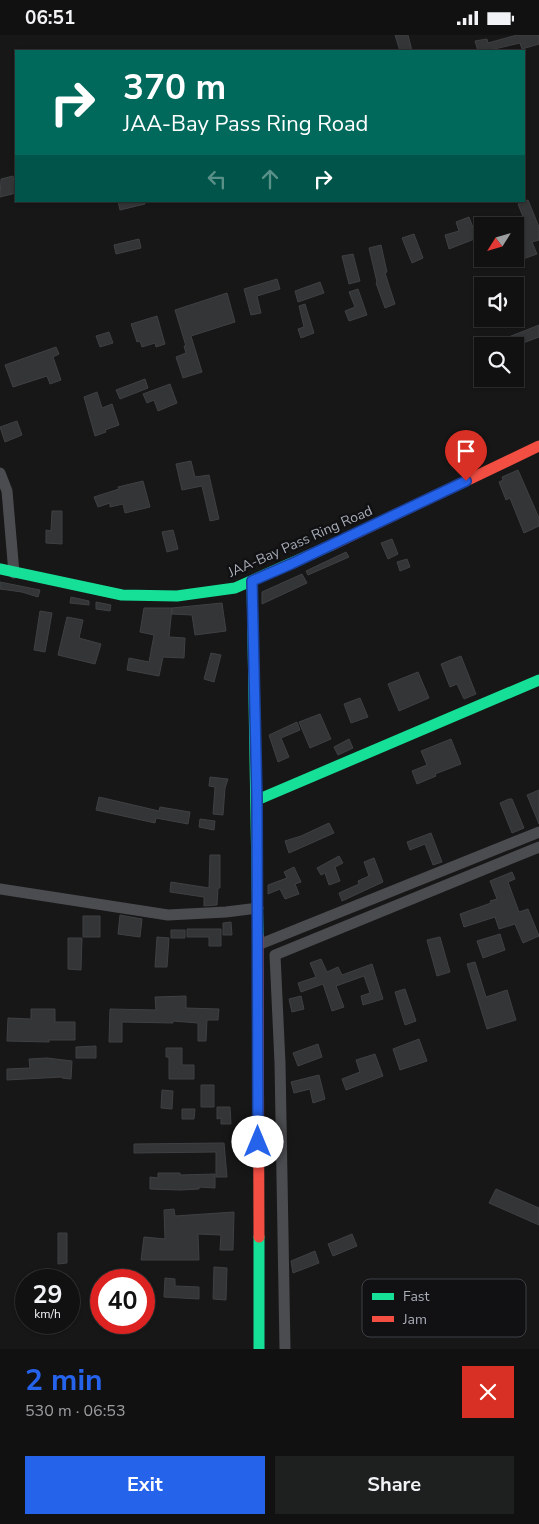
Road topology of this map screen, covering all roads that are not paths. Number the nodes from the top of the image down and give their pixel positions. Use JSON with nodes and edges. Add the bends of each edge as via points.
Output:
{"nodes":[{"id":1,"x":539,"y":446,"type":"edge"},
{"id":2,"x":0,"y":473,"type":"edge"},
{"id":3,"x":0,"y":569,"type":"edge"},
{"id":4,"x":14,"y":573,"type":"junction"},
{"id":5,"x":252,"y":581,"type":"junction"},
{"id":6,"x":539,"y":680,"type":"edge"},
{"id":7,"x":257,"y":800,"type":"junction"},
{"id":8,"x":539,"y":832,"type":"edge"},
{"id":9,"x":539,"y":847,"type":"edge"},
{"id":10,"x":0,"y":889,"type":"edge"},
{"id":11,"x":258,"y":908,"type":"junction"},
{"id":12,"x":258,"y":945,"type":"junction"},
{"id":13,"x":259,"y":1349,"type":"edge"},
{"id":14,"x":284,"y":1349,"type":"edge"}],
"edges":[{"from":1,"to":5,"type":"main road","name":"JAA-Bay Pass Ring Road"},
{"from":2,"to":4,"type":"street","via":[[7,491]]},
{"from":3,"to":4,"type":"main road","name":"JAA-Bay Pass Ring Road"},
{"from":4,"to":5,"type":"main road","name":"JAA-Bay Pass Ring Road","via":[[122,595],[177,596],[235,588]]},
{"from":5,"to":7,"type":"main road"},
{"from":6,"to":7,"type":"main road"},
{"from":7,"to":11,"type":"main road"},
{"from":8,"to":12,"type":"street"},
{"from":9,"to":14,"type":"street","via":[[274,955],[280,1063]]},
{"from":10,"to":11,"type":"street","via":[[168,915]]},
{"from":11,"to":12,"type":"main road"},
{"from":12,"to":13,"type":"main road"}]}
